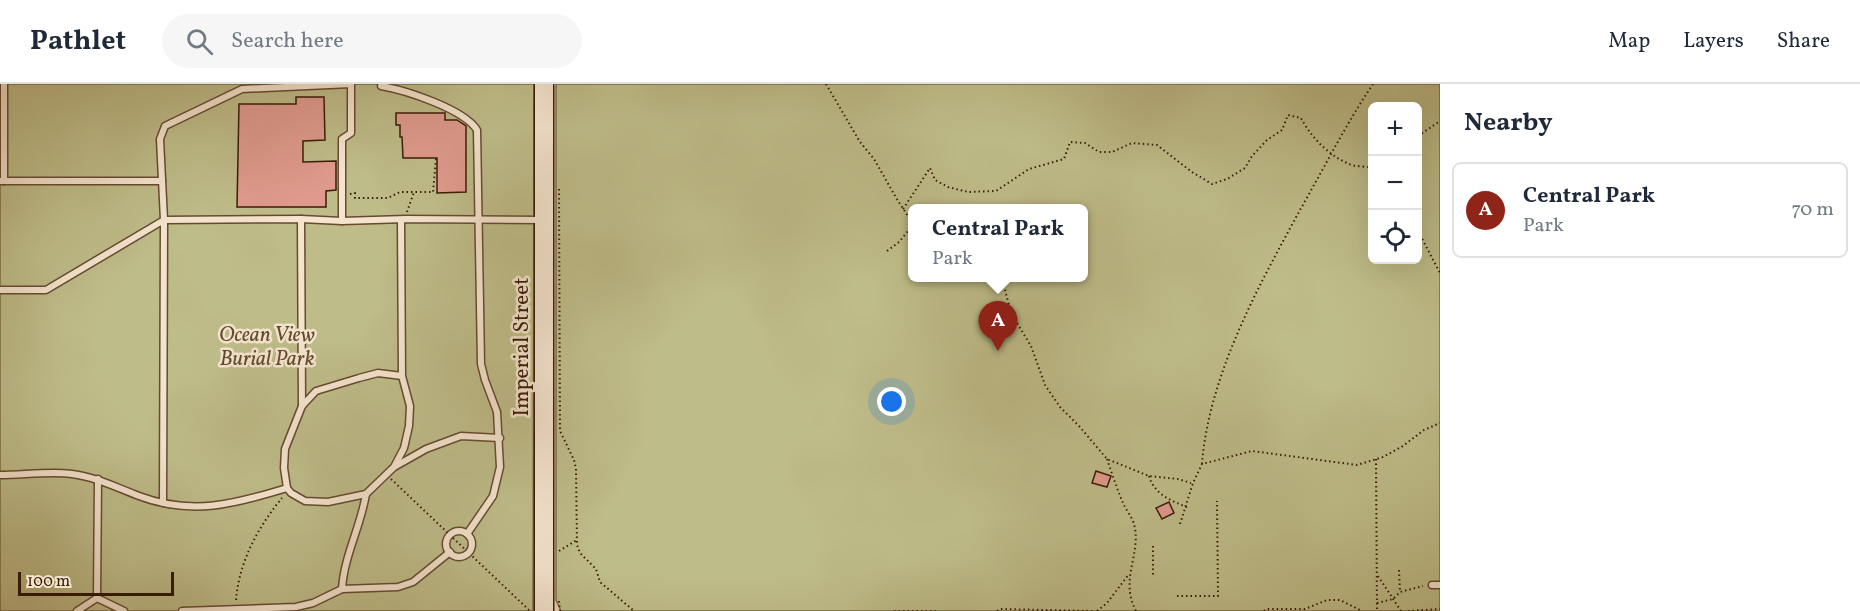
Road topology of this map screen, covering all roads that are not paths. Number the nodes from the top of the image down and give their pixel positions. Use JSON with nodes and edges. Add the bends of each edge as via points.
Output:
{"nodes":[{"id":1,"x":4,"y":84,"type":"edge"},
{"id":2,"x":544,"y":84,"type":"edge"},
{"id":3,"x":381,"y":86,"type":"dead end"},
{"id":4,"x":2,"y":181,"type":"edge"},
{"id":5,"x":162,"y":181,"type":"junction"},
{"id":6,"x":301,"y":219,"type":"junction"},
{"id":7,"x":164,"y":220,"type":"junction"},
{"id":8,"x":403,"y":220,"type":"junction"},
{"id":9,"x":480,"y":220,"type":"junction"},
{"id":10,"x":544,"y":220,"type":"junction"},
{"id":11,"x":342,"y":222,"type":"junction"},
{"id":12,"x":0,"y":290,"type":"edge"},
{"id":13,"x":402,"y":376,"type":"junction"},
{"id":14,"x":302,"y":406,"type":"junction"},
{"id":15,"x":500,"y":438,"type":"junction"},
{"id":16,"x":394,"y":467,"type":"junction"},
{"id":17,"x":0,"y":475,"type":"edge"},
{"id":18,"x":98,"y":479,"type":"junction"},
{"id":19,"x":288,"y":489,"type":"junction"},
{"id":20,"x":366,"y":494,"type":"junction"},
{"id":21,"x":163,"y":503,"type":"junction"},
{"id":22,"x":467,"y":534,"type":"junction"},
{"id":23,"x":450,"y":552,"type":"junction"},
{"id":24,"x":1432,"y":585,"type":"road end"},
{"id":25,"x":1440,"y":585,"type":"edge"},
{"id":26,"x":342,"y":589,"type":"junction"},
{"id":27,"x":97,"y":598,"type":"junction"},
{"id":28,"x":77,"y":611,"type":"edge"},
{"id":29,"x":124,"y":611,"type":"edge"},
{"id":30,"x":182,"y":611,"type":"edge"},
{"id":31,"x":544,"y":611,"type":"edge"}],
"edges":[{"from":1,"to":4,"type":"lane"},
{"from":2,"to":10,"type":"main road","name":"Imperial Street"},
{"from":3,"to":9,"type":"lane","via":[[425,98],[472,122],[477,130]]},
{"from":4,"to":5,"type":"lane"},
{"from":5,"to":7,"type":"lane"},
{"from":5,"to":11,"type":"lane","via":[[160,139],[165,126],[242,89],[351,84],[351,133],[342,139]]},
{"from":6,"to":7,"type":"lane"},
{"from":6,"to":11,"type":"lane"},
{"from":6,"to":14,"type":"lane"},
{"from":7,"to":12,"type":"lane","via":[[46,290]]},
{"from":7,"to":21,"type":"lane"},
{"from":8,"to":9,"type":"lane"},
{"from":8,"to":11,"type":"lane"},
{"from":8,"to":13,"type":"lane"},
{"from":9,"to":10,"type":"lane"},
{"from":9,"to":15,"type":"lane","via":[[482,364],[497,412]]},
{"from":10,"to":31,"type":"main road","name":"Imperial Street"},
{"from":13,"to":14,"type":"lane","via":[[378,373],[359,378],[316,391]]},
{"from":13,"to":16,"type":"lane","via":[[410,406],[409,426]]},
{"from":14,"to":19,"type":"lane","via":[[285,449]]},
{"from":15,"to":16,"type":"lane","via":[[461,436]]},
{"from":15,"to":22,"type":"lane","via":[[500,466],[493,496]]},
{"from":16,"to":20,"type":"lane"},
{"from":17,"to":18,"type":"lane","via":[[80,475]]},
{"from":18,"to":21,"type":"lane"},
{"from":18,"to":27,"type":"lane"},
{"from":19,"to":20,"type":"lane","via":[[305,501],[328,502]]},
{"from":19,"to":21,"type":"lane","via":[[221,506]]},
{"from":20,"to":26,"type":"lane"},
{"from":22,"to":23,"type":"lane","via":[[456,531],[449,536],[446,542]]},
{"from":22,"to":23,"type":"lane","via":[[472,541],[468,553],[460,556]]},
{"from":23,"to":26,"type":"lane","via":[[412,582],[398,587]]},
{"from":24,"to":25,"type":"lane"},
{"from":26,"to":30,"type":"lane","via":[[296,607]]},
{"from":27,"to":28,"type":"lane"},
{"from":27,"to":29,"type":"lane"}]}
